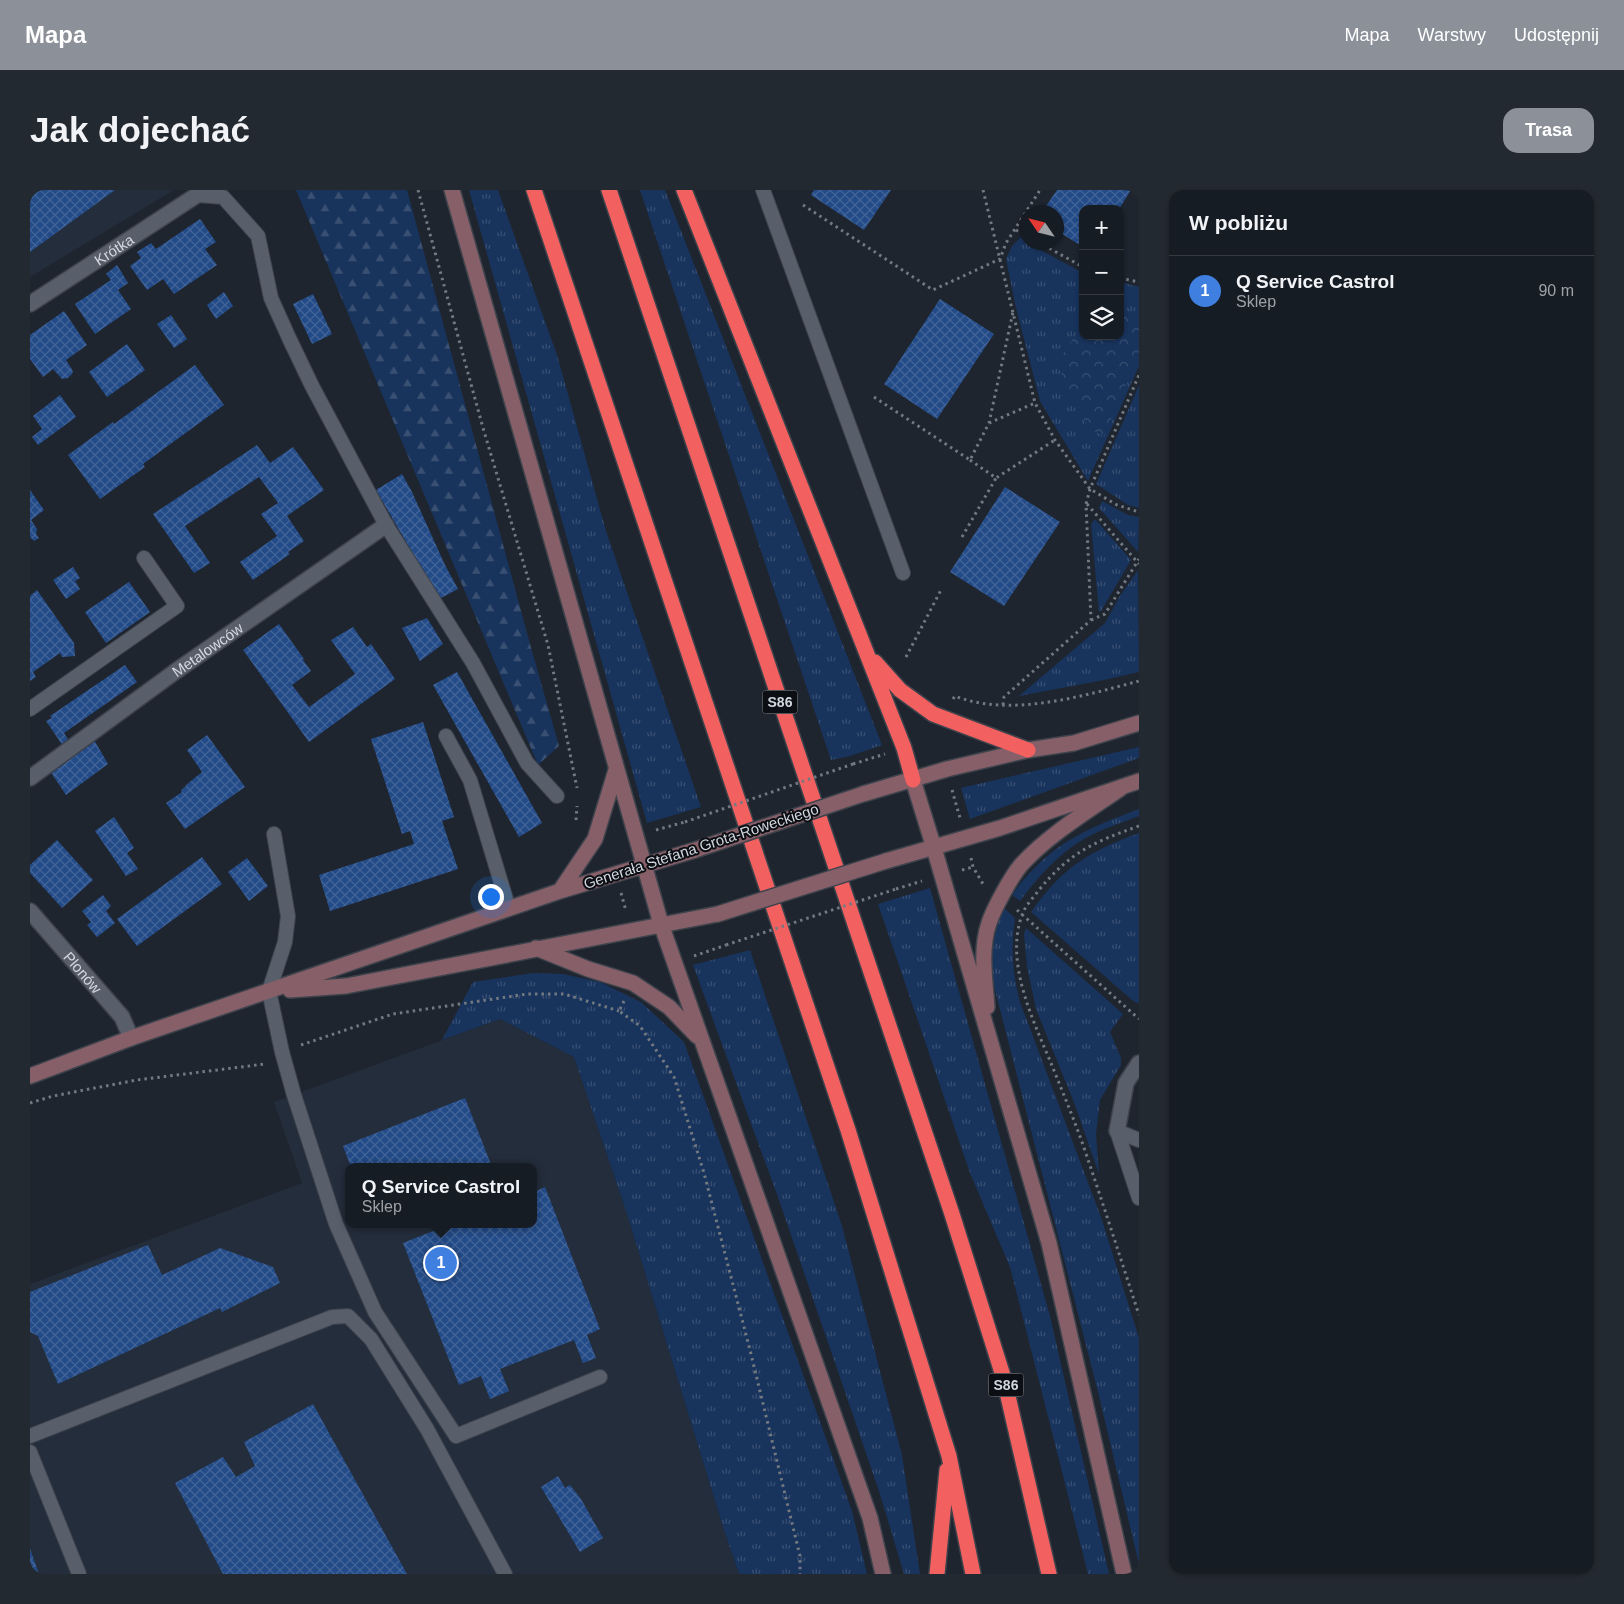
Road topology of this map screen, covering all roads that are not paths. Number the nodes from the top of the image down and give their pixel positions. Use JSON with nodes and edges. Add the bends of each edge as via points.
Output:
{"nodes":[{"id":1,"x":452,"y":190,"type":"edge"},
{"id":2,"x":534,"y":190,"type":"edge"},
{"id":3,"x":609,"y":190,"type":"edge"},
{"id":4,"x":684,"y":190,"type":"edge"},
{"id":5,"x":763,"y":190,"type":"edge"},
{"id":6,"x":197,"y":196,"type":"joint"},
{"id":7,"x":30,"y":304,"type":"edge"},
{"id":8,"x":386,"y":525,"type":"junction"},
{"id":9,"x":144,"y":558,"type":"dead end"},
{"id":10,"x":903,"y":572,"type":"dead end"},
{"id":11,"x":867,"y":653,"type":"junction"},
{"id":12,"x":30,"y":709,"type":"edge"},
{"id":13,"x":1139,"y":723,"type":"edge"},
{"id":14,"x":446,"y":736,"type":"dead end"},
{"id":15,"x":1028,"y":750,"type":"junction"},
{"id":16,"x":616,"y":770,"type":"junction"},
{"id":17,"x":30,"y":778,"type":"edge"},
{"id":18,"x":913,"y":780,"type":"junction"},
{"id":19,"x":1139,"y":781,"type":"edge"},
{"id":20,"x":1121,"y":788,"type":"junction"},
{"id":21,"x":558,"y":796,"type":"dead end"},
{"id":22,"x":274,"y":834,"type":"dead end"},
{"id":23,"x":934,"y":848,"type":"junction"},
{"id":24,"x":643,"y":866,"type":"junction"},
{"id":25,"x":560,"y":891,"type":"junction"},
{"id":26,"x":509,"y":909,"type":"junction"},
{"id":27,"x":30,"y":911,"type":"edge"},
{"id":28,"x":661,"y":924,"type":"junction"},
{"id":29,"x":536,"y":948,"type":"junction"},
{"id":30,"x":269,"y":991,"type":"junction"},
{"id":31,"x":988,"y":1031,"type":"junction"},
{"id":32,"x":131,"y":1038,"type":"junction"},
{"id":33,"x":700,"y":1040,"type":"junction"},
{"id":34,"x":1139,"y":1063,"type":"edge"},
{"id":35,"x":30,"y":1076,"type":"edge"},
{"id":36,"x":1117,"y":1131,"type":"junction"},
{"id":37,"x":1139,"y":1140,"type":"edge"},
{"id":38,"x":1139,"y":1198,"type":"edge"},
{"id":39,"x":600,"y":1376,"type":"dead end"},
{"id":40,"x":30,"y":1436,"type":"edge"},
{"id":41,"x":30,"y":1452,"type":"edge"},
{"id":42,"x":949,"y":1456,"type":"junction"},
{"id":43,"x":1050,"y":1569,"type":"edge"},
{"id":44,"x":79,"y":1574,"type":"edge"},
{"id":45,"x":505,"y":1574,"type":"edge"},
{"id":46,"x":883,"y":1574,"type":"edge"},
{"id":47,"x":937,"y":1574,"type":"edge"},
{"id":48,"x":973,"y":1574,"type":"edge"},
{"id":49,"x":1124,"y":1574,"type":"edge"}],
"edges":[{"from":1,"to":16,"type":"street"},
{"from":2,"to":42,"type":"highway","via":[[848,1130]]},
{"from":3,"to":43,"type":"highway","number":"S86","via":[[952,1214],[1004,1379]]},
{"from":4,"to":11,"type":"highway"},
{"from":5,"to":10,"type":"lane"},
{"from":6,"to":7,"type":"street","name":"Krótka"},
{"from":6,"to":8,"type":"lane","via":[[223,196],[258,236],[271,298],[312,386]]},
{"from":8,"to":17,"type":"street","name":"Metalowców","via":[[176,671]]},
{"from":8,"to":21,"type":"lane","via":[[474,663],[527,763]]},
{"from":9,"to":12,"type":"lane","via":[[178,606]]},
{"from":11,"to":15,"type":"highway","via":[[900,690],[933,714]]},
{"from":11,"to":18,"type":"highway"},
{"from":13,"to":15,"type":"street","name":"Generała Stefana Grota-Roweckiego","via":[[1074,743]]},
{"from":14,"to":26,"type":"lane","via":[[470,780]]},
{"from":15,"to":18,"type":"street","name":"Generała Stefana Grota-Roweckiego"},
{"from":16,"to":24,"type":"street"},
{"from":16,"to":25,"type":"street","via":[[595,839]]},
{"from":18,"to":23,"type":"street"},
{"from":18,"to":24,"type":"street","name":"Generała Stefana Grota-Roweckiego","bridge":true},
{"from":19,"to":20,"type":"street","name":"Generała Stefana Grota-Roweckiego"},
{"from":20,"to":23,"type":"street","name":"Generała Stefana Grota-Roweckiego"},
{"from":20,"to":31,"type":"street","via":[[1054,835],[1020,866],[1001,898],[989,923],[984,954]]},
{"from":22,"to":30,"type":"lane","via":[[288,916],[285,942]]},
{"from":23,"to":28,"type":"street","name":"Generała Stefana Grota-Roweckiego","bridge":true,"via":[[718,914]]},
{"from":23,"to":31,"type":"street"},
{"from":24,"to":25,"type":"street","name":"Generała Stefana Grota-Roweckiego"},
{"from":24,"to":28,"type":"street"},
{"from":25,"to":26,"type":"street","name":"Generała Stefana Grota-Roweckiego"},
{"from":26,"to":30,"type":"street","name":"Generała Stefana Grota-Roweckiego"},
{"from":27,"to":32,"type":"street","name":"Plonów","via":[[122,1017]]},
{"from":28,"to":29,"type":"street","name":"Generała Stefana Grota-Roweckiego"},
{"from":28,"to":33,"type":"street"},
{"from":29,"to":30,"type":"street","name":"Generała Stefana Grota-Roweckiego","via":[[346,986]]},
{"from":29,"to":33,"type":"street","via":[[633,983],[669,1006]]},
{"from":30,"to":32,"type":"street","name":"Generała Stefana Grota-Roweckiego"},
{"from":30,"to":39,"type":"lane","via":[[282,1052],[336,1224],[375,1312],[456,1436]]},
{"from":31,"to":49,"type":"street","via":[[1049,1243]]},
{"from":32,"to":35,"type":"street","name":"Generała Stefana Grota-Roweckiego"},
{"from":33,"to":46,"type":"street","via":[[870,1518]]},
{"from":34,"to":36,"type":"street","via":[[1126,1083]]},
{"from":36,"to":37,"type":"lane"},
{"from":36,"to":38,"type":"lane"},
{"from":40,"to":45,"type":"lane","via":[[332,1317],[348,1316],[371,1339],[427,1429]]},
{"from":41,"to":44,"type":"lane"},
{"from":42,"to":47,"type":"highway"},
{"from":42,"to":48,"type":"highway"}]}
